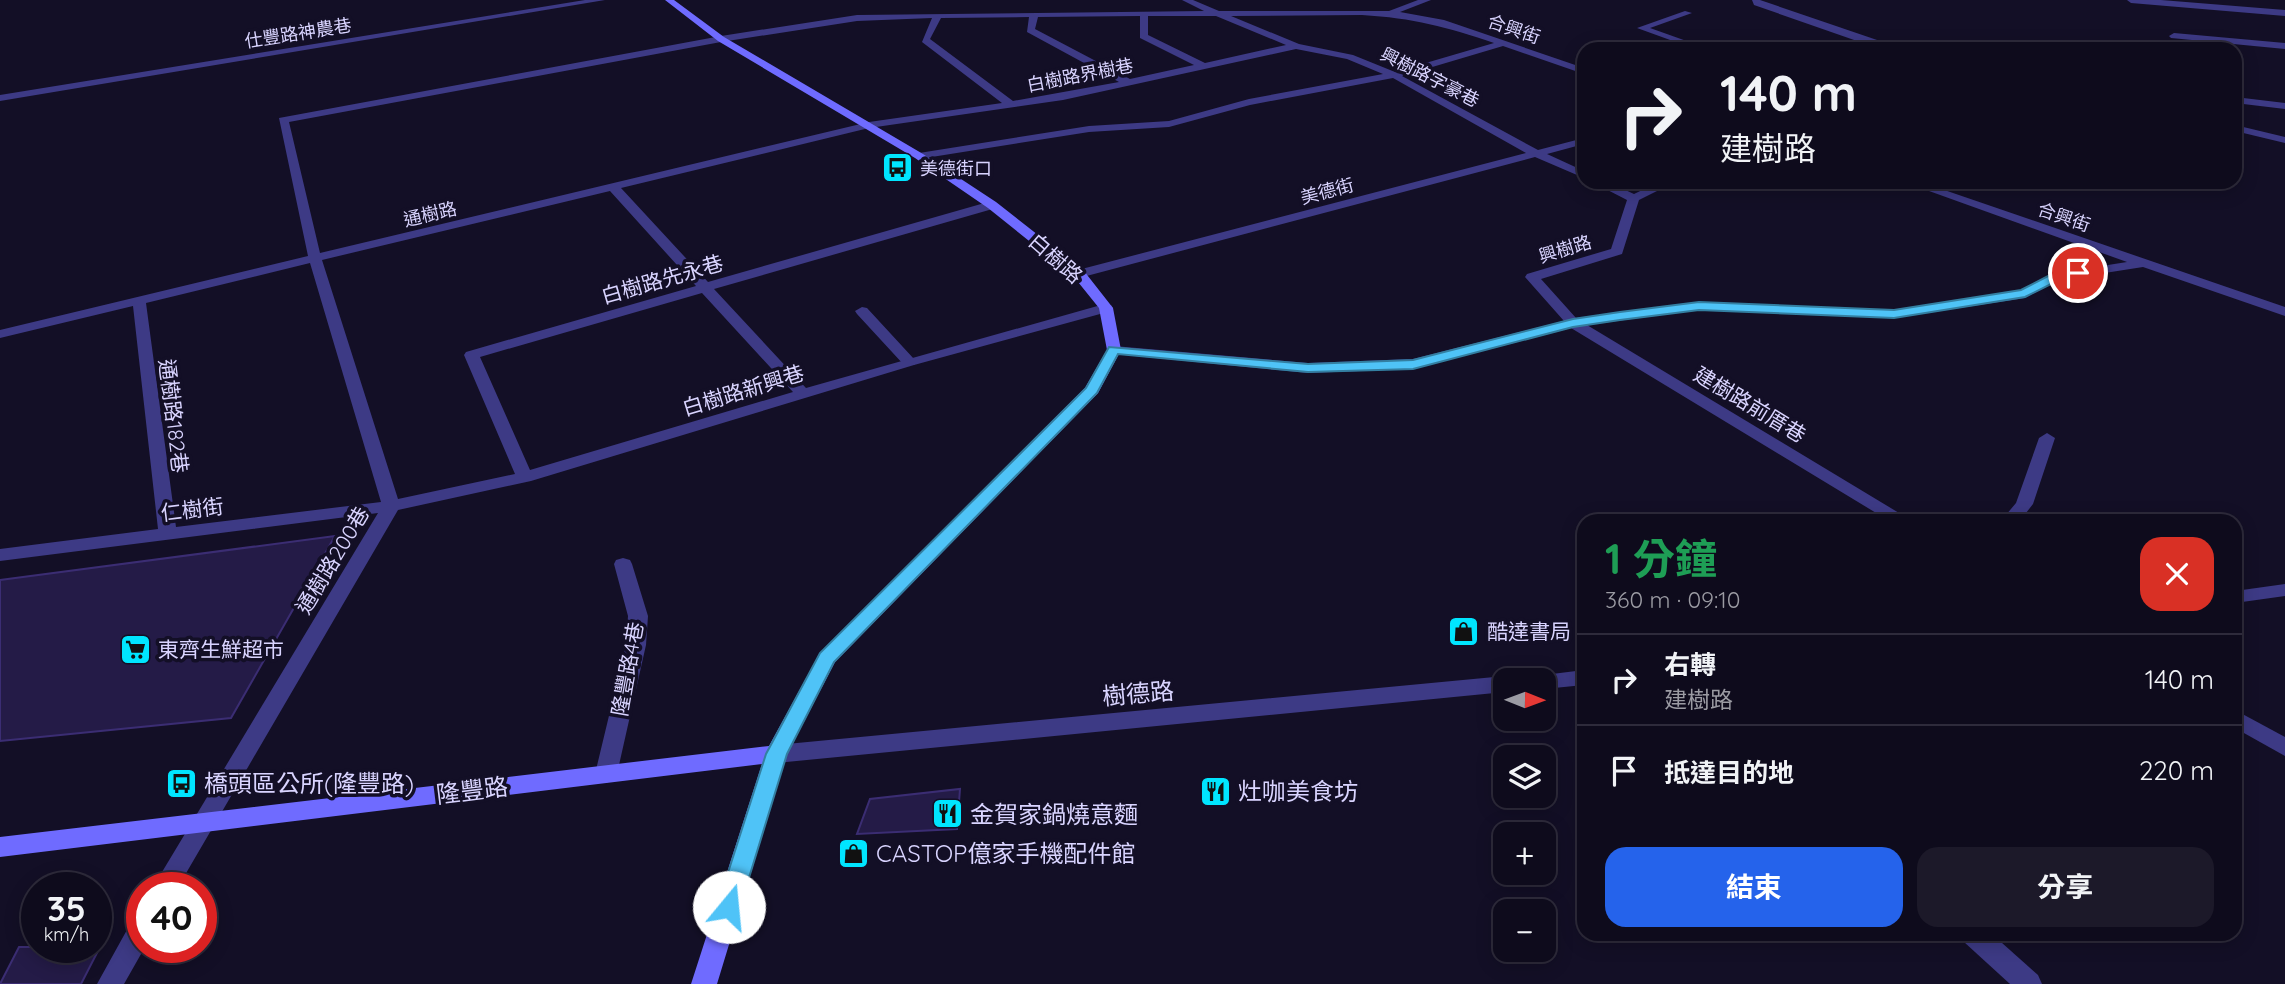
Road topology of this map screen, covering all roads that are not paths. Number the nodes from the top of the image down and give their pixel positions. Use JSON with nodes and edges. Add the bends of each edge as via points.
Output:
{"nodes":[{"id":1,"x":601,"y":0,"type":"edge"},
{"id":2,"x":670,"y":0,"type":"edge"},
{"id":3,"x":1186,"y":0,"type":"edge"},
{"id":4,"x":1427,"y":0,"type":"edge"},
{"id":5,"x":1756,"y":0,"type":"edge"},
{"id":6,"x":2131,"y":0,"type":"edge"},
{"id":7,"x":1213,"y":13,"type":"junction"},
{"id":8,"x":1688,"y":13,"type":"dead end"},
{"id":9,"x":2285,"y":13,"type":"edge"},
{"id":10,"x":1391,"y":14,"type":"junction"},
{"id":11,"x":1034,"y":15,"type":"junction"},
{"id":12,"x":1144,"y":15,"type":"junction"},
{"id":13,"x":937,"y":17,"type":"junction"},
{"id":14,"x":2174,"y":36,"type":"dead end"},
{"id":15,"x":721,"y":39,"type":"junction"},
{"id":16,"x":1683,"y":42,"type":"edge"},
{"id":17,"x":1874,"y":42,"type":"edge"},
{"id":18,"x":2241,"y":42,"type":"edge"},
{"id":19,"x":2242,"y":42,"type":"edge"},
{"id":20,"x":1502,"y":44,"type":"junction"},
{"id":21,"x":1296,"y":46,"type":"junction"},
{"id":22,"x":2285,"y":46,"type":"edge"},
{"id":23,"x":1201,"y":65,"type":"junction"},
{"id":24,"x":1577,"y":69,"type":"edge"},
{"id":25,"x":1394,"y":75,"type":"junction"},
{"id":26,"x":1131,"y":84,"type":"junction"},
{"id":27,"x":0,"y":98,"type":"edge"},
{"id":28,"x":2242,"y":101,"type":"edge"},
{"id":29,"x":1011,"y":105,"type":"junction"},
{"id":30,"x":2285,"y":106,"type":"edge"},
{"id":31,"x":869,"y":125,"type":"junction"},
{"id":32,"x":2242,"y":130,"type":"edge"},
{"id":33,"x":2285,"y":140,"type":"edge"},
{"id":34,"x":1577,"y":143,"type":"edge"},
{"id":35,"x":1535,"y":153,"type":"junction"},
{"id":36,"x":919,"y":156,"type":"junction"},
{"id":37,"x":1577,"y":172,"type":"edge"},
{"id":38,"x":614,"y":188,"type":"junction"},
{"id":39,"x":1614,"y":189,"type":"edge"},
{"id":40,"x":1654,"y":189,"type":"edge"},
{"id":41,"x":1930,"y":189,"type":"edge"},
{"id":42,"x":1634,"y":198,"type":"junction"},
{"id":43,"x":992,"y":205,"type":"junction"},
{"id":44,"x":315,"y":259,"type":"junction"},
{"id":45,"x":2143,"y":263,"type":"junction"},
{"id":46,"x":1079,"y":274,"type":"junction"},
{"id":47,"x":705,"y":288,"type":"junction"},
{"id":48,"x":139,"y":301,"type":"junction"},
{"id":49,"x":1106,"y":308,"type":"junction"},
{"id":50,"x":862,"y":311,"type":"dead end"},
{"id":51,"x":2285,"y":312,"type":"edge"},
{"id":52,"x":1573,"y":323,"type":"junction"},
{"id":53,"x":0,"y":334,"type":"edge"},
{"id":54,"x":1114,"y":350,"type":"junction"},
{"id":55,"x":909,"y":362,"type":"junction"},
{"id":56,"x":803,"y":394,"type":"junction"},
{"id":57,"x":2047,"y":438,"type":"dead end"},
{"id":58,"x":525,"y":477,"type":"junction"},
{"id":59,"x":390,"y":506,"type":"junction"},
{"id":60,"x":1892,"y":514,"type":"edge"},
{"id":61,"x":2016,"y":514,"type":"edge"},
{"id":62,"x":168,"y":536,"type":"junction"},
{"id":63,"x":0,"y":555,"type":"edge"},
{"id":64,"x":622,"y":564,"type":"dead end"},
{"id":65,"x":2285,"y":590,"type":"edge"},
{"id":66,"x":2242,"y":596,"type":"edge"},
{"id":67,"x":1577,"y":678,"type":"edge"},
{"id":68,"x":1556,"y":680,"type":"edge"},
{"id":69,"x":1493,"y":685,"type":"edge"},
{"id":70,"x":2242,"y":722,"type":"edge"},
{"id":71,"x":2285,"y":748,"type":"edge"},
{"id":72,"x":776,"y":754,"type":"junction"},
{"id":73,"x":606,"y":774,"type":"junction"},
{"id":74,"x":201,"y":823,"type":"junction"},
{"id":75,"x":0,"y":847,"type":"edge"},
{"id":76,"x":173,"y":872,"type":"edge"},
{"id":77,"x":1981,"y":941,"type":"edge"},
{"id":78,"x":126,"y":956,"type":"edge"},
{"id":79,"x":110,"y":984,"type":"edge"},
{"id":80,"x":705,"y":984,"type":"edge"},
{"id":81,"x":2029,"y":984,"type":"edge"}],
"edges":[{"from":1,"to":27,"type":"street","name":"仕豐路神農巷"},
{"from":2,"to":15,"type":"street","name":"白樹路"},
{"from":3,"to":7,"type":"street","name":"興樹路字豪巷"},
{"from":4,"to":10,"type":"street"},
{"from":5,"to":17,"type":"street"},
{"from":6,"to":9,"type":"street"},
{"from":7,"to":10,"type":"street","name":"合興街"},
{"from":7,"to":12,"type":"street","name":"合興街"},
{"from":7,"to":21,"type":"street","name":"興樹路字豪巷"},
{"from":8,"to":16,"type":"street","via":[[1641,28]]},
{"from":10,"to":20,"type":"street","name":"合興街","via":[[1441,22]]},
{"from":11,"to":12,"type":"street","name":"合興街"},
{"from":11,"to":13,"type":"street","name":"合興街"},
{"from":11,"to":26,"type":"street","via":[[1030,30]]},
{"from":12,"to":23,"type":"street","via":[[1143,36]]},
{"from":13,"to":15,"type":"street","name":"合興街","via":[[857,18]]},
{"from":13,"to":29,"type":"street","via":[[925,40]]},
{"from":14,"to":18,"type":"street"},
{"from":15,"to":31,"type":"street","name":"白樹路"},
{"from":15,"to":44,"type":"street","name":"通樹路200巷","via":[[283,120]]},
{"from":19,"to":22,"type":"street"},
{"from":20,"to":24,"type":"street","name":"合興街"},
{"from":20,"to":25,"type":"street"},
{"from":21,"to":23,"type":"street","name":"白樹路界樹巷"},
{"from":21,"to":25,"type":"street","name":"興樹路字豪巷","via":[[1350,57]]},
{"from":23,"to":26,"type":"street","name":"白樹路界樹巷"},
{"from":25,"to":35,"type":"street","name":"興樹路字豪巷"},
{"from":25,"to":36,"type":"street","via":[[1249,102],[1169,124],[1088,129]]},
{"from":26,"to":29,"type":"street","name":"白樹路界樹巷"},
{"from":28,"to":30,"type":"street"},
{"from":29,"to":31,"type":"street","name":"白樹路界樹巷"},
{"from":31,"to":36,"type":"street","name":"白樹路"},
{"from":31,"to":38,"type":"street","name":"通樹路"},
{"from":32,"to":33,"type":"street"},
{"from":34,"to":35,"type":"street","name":"美德街"},
{"from":35,"to":37,"type":"street","name":"興樹路字豪巷"},
{"from":35,"to":46,"type":"street","name":"美德街"},
{"from":36,"to":43,"type":"street","name":"白樹路"},
{"from":38,"to":44,"type":"street","name":"通樹路"},
{"from":38,"to":47,"type":"street"},
{"from":39,"to":42,"type":"street"},
{"from":40,"to":42,"type":"street"},
{"from":41,"to":45,"type":"street","name":"合興街"},
{"from":42,"to":52,"type":"street","name":"興樹路","via":[[1617,251],[1532,277]]},
{"from":43,"to":46,"type":"street","name":"白樹路"},
{"from":43,"to":47,"type":"street","name":"白樹路先永巷"},
{"from":44,"to":48,"type":"street","name":"通樹路"},
{"from":44,"to":59,"type":"street","name":"通樹路200巷"},
{"from":45,"to":51,"type":"street","name":"合興街"},
{"from":45,"to":52,"type":"street","via":[[2056,276],[2025,294],[1894,314],[1699,306]]},
{"from":46,"to":49,"type":"street","name":"白樹路"},
{"from":47,"to":56,"type":"street"},
{"from":47,"to":58,"type":"street","name":"白樹路先永巷","via":[[471,355]]},
{"from":48,"to":53,"type":"street","name":"通樹路"},
{"from":48,"to":62,"type":"street","name":"通樹路182巷"},
{"from":49,"to":54,"type":"street","name":"白樹路"},
{"from":49,"to":55,"type":"street","name":"白樹路新興巷"},
{"from":50,"to":55,"type":"street"},
{"from":52,"to":54,"type":"street","via":[[1413,365],[1308,368]]},
{"from":52,"to":60,"type":"street","name":"建樹路前厝巷"},
{"from":54,"to":72,"type":"street","via":[[1092,390],[827,658]]},
{"from":55,"to":56,"type":"street","name":"白樹路新興巷"},
{"from":56,"to":58,"type":"street","name":"白樹路新興巷"},
{"from":57,"to":61,"type":"street","via":[[2024,504]]},
{"from":58,"to":59,"type":"street","name":"白樹路新興巷"},
{"from":59,"to":62,"type":"street","name":"仁樹街"},
{"from":59,"to":74,"type":"street","name":"通樹路200巷"},
{"from":62,"to":63,"type":"street","name":"仁樹街"},
{"from":64,"to":73,"type":"street","name":"隆豐路4巷","via":[[638,616],[636,645]]},
{"from":65,"to":66,"type":"street"},
{"from":67,"to":68,"type":"street"},
{"from":69,"to":72,"type":"street","name":"樹德路"},
{"from":70,"to":71,"type":"street"},
{"from":72,"to":73,"type":"street","name":"隆豐路"},
{"from":72,"to":80,"type":"street"},
{"from":73,"to":74,"type":"street","name":"隆豐路"},
{"from":74,"to":75,"type":"street","name":"隆豐路"},
{"from":74,"to":76,"type":"street","name":"通樹路200巷"},
{"from":77,"to":81,"type":"street"},
{"from":78,"to":79,"type":"street"}]}
